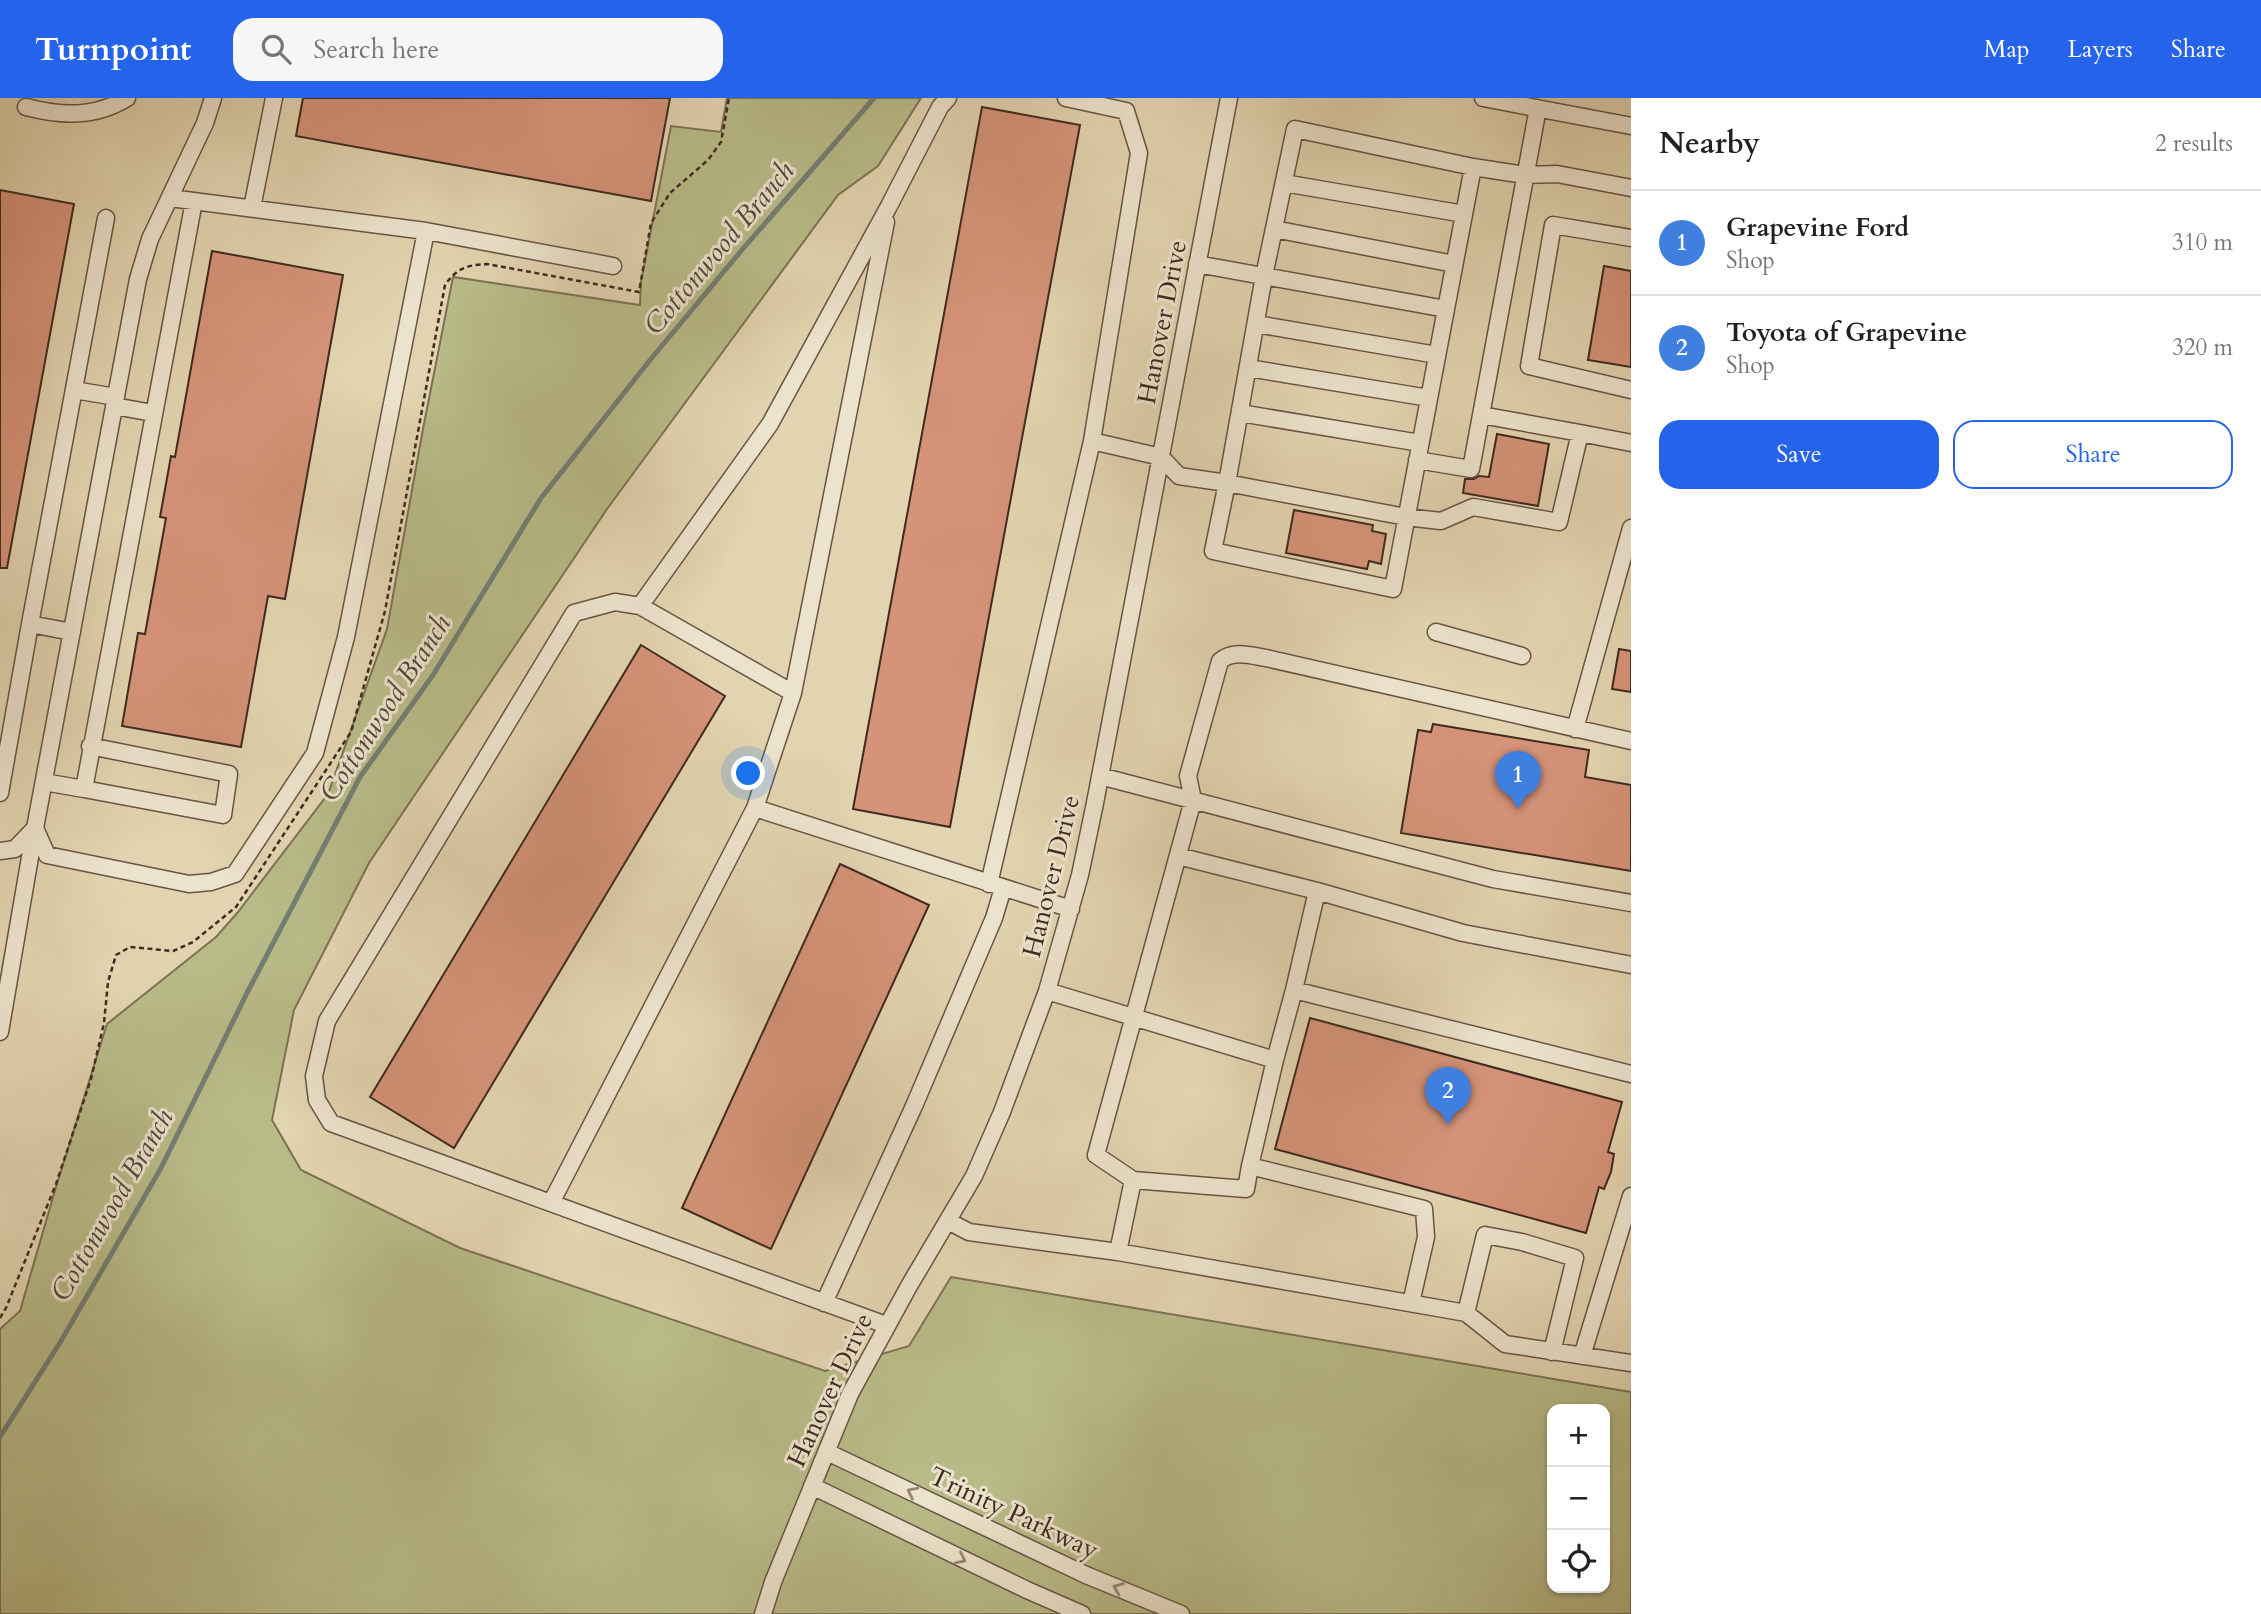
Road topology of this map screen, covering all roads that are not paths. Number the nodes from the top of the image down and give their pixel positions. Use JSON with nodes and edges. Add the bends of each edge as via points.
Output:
{"nodes":[{"id":1,"x":127,"y":98,"type":"edge"},
{"id":2,"x":213,"y":98,"type":"edge"},
{"id":3,"x":274,"y":98,"type":"edge"},
{"id":4,"x":948,"y":98,"type":"edge"},
{"id":5,"x":1066,"y":98,"type":"edge"},
{"id":6,"x":1229,"y":98,"type":"edge"},
{"id":7,"x":1483,"y":98,"type":"edge"},
{"id":8,"x":26,"y":107,"type":"dead end"},
{"id":9,"x":1538,"y":108,"type":"junction"},
{"id":10,"x":1631,"y":126,"type":"edge"},
{"id":11,"x":1473,"y":167,"type":"junction"},
{"id":12,"x":1525,"y":175,"type":"junction"},
{"id":13,"x":1284,"y":183,"type":"junction"},
{"id":14,"x":1631,"y":188,"type":"edge"},
{"id":15,"x":170,"y":198,"type":"junction"},
{"id":16,"x":194,"y":201,"type":"junction"},
{"id":17,"x":889,"y":206,"type":"junction"},
{"id":18,"x":252,"y":208,"type":"junction"},
{"id":19,"x":1464,"y":214,"type":"junction"},
{"id":20,"x":106,"y":218,"type":"dead end"},
{"id":21,"x":1274,"y":229,"type":"junction"},
{"id":22,"x":426,"y":231,"type":"junction"},
{"id":23,"x":1631,"y":237,"type":"edge"},
{"id":24,"x":1197,"y":264,"type":"junction"},
{"id":25,"x":1454,"y":264,"type":"junction"},
{"id":26,"x":613,"y":266,"type":"dead end"},
{"id":27,"x":1264,"y":276,"type":"junction"},
{"id":28,"x":1446,"y":309,"type":"junction"},
{"id":29,"x":1256,"y":324,"type":"junction"},
{"id":30,"x":1437,"y":355,"type":"junction"},
{"id":31,"x":1248,"y":368,"type":"junction"},
{"id":32,"x":74,"y":390,"type":"junction"},
{"id":33,"x":1631,"y":390,"type":"edge"},
{"id":34,"x":1429,"y":398,"type":"junction"},
{"id":35,"x":115,"y":402,"type":"junction"},
{"id":36,"x":153,"y":413,"type":"junction"},
{"id":37,"x":1240,"y":413,"type":"junction"},
{"id":38,"x":1481,"y":415,"type":"junction"},
{"id":39,"x":1580,"y":433,"type":"junction"},
{"id":40,"x":1091,"y":442,"type":"junction"},
{"id":41,"x":1631,"y":443,"type":"edge"},
{"id":42,"x":1419,"y":452,"type":"junction"},
{"id":43,"x":1161,"y":457,"type":"junction"},
{"id":44,"x":1227,"y":483,"type":"junction"},
{"id":45,"x":1406,"y":517,"type":"junction"},
{"id":46,"x":1631,"y":528,"type":"edge"},
{"id":47,"x":640,"y":606,"type":"junction"},
{"id":48,"x":30,"y":624,"type":"junction"},
{"id":49,"x":72,"y":632,"type":"junction"},
{"id":50,"x":1436,"y":632,"type":"dead end"},
{"id":51,"x":1522,"y":656,"type":"dead end"},
{"id":52,"x":793,"y":693,"type":"junction"},
{"id":53,"x":1575,"y":729,"type":"junction"},
{"id":54,"x":1631,"y":741,"type":"edge"},
{"id":55,"x":90,"y":746,"type":"junction"},
{"id":56,"x":1101,"y":776,"type":"junction"},
{"id":57,"x":44,"y":782,"type":"junction"},
{"id":58,"x":84,"y":789,"type":"junction"},
{"id":59,"x":0,"y":793,"type":"edge"},
{"id":60,"x":1194,"y":800,"type":"junction"},
{"id":61,"x":755,"y":808,"type":"junction"},
{"id":62,"x":35,"y":828,"type":"junction"},
{"id":63,"x":0,"y":851,"type":"edge"},
{"id":64,"x":1178,"y":856,"type":"junction"},
{"id":65,"x":996,"y":886,"type":"junction"},
{"id":66,"x":1317,"y":891,"type":"junction"},
{"id":67,"x":1631,"y":903,"type":"edge"},
{"id":68,"x":1071,"y":909,"type":"junction"},
{"id":69,"x":7,"y":949,"type":"edge"},
{"id":70,"x":1631,"y":965,"type":"edge"},
{"id":71,"x":1294,"y":990,"type":"junction"},
{"id":72,"x":1047,"y":991,"type":"junction"},
{"id":73,"x":1135,"y":1019,"type":"junction"},
{"id":74,"x":0,"y":1032,"type":"edge"},
{"id":75,"x":1275,"y":1060,"type":"junction"},
{"id":76,"x":1631,"y":1074,"type":"edge"},
{"id":77,"x":1250,"y":1166,"type":"junction"},
{"id":78,"x":1133,"y":1180,"type":"junction"},
{"id":79,"x":1631,"y":1196,"type":"edge"},
{"id":80,"x":551,"y":1203,"type":"junction"},
{"id":81,"x":1628,"y":1216,"type":"edge"},
{"id":82,"x":948,"y":1221,"type":"junction"},
{"id":83,"x":1118,"y":1252,"type":"junction"},
{"id":84,"x":824,"y":1303,"type":"junction"},
{"id":85,"x":1411,"y":1303,"type":"junction"},
{"id":86,"x":1466,"y":1313,"type":"junction"},
{"id":87,"x":887,"y":1325,"type":"junction"},
{"id":88,"x":1552,"y":1352,"type":"junction"},
{"id":89,"x":1583,"y":1356,"type":"junction"},
{"id":90,"x":1631,"y":1363,"type":"edge"},
{"id":91,"x":827,"y":1452,"type":"junction"},
{"id":92,"x":812,"y":1486,"type":"junction"},
{"id":93,"x":763,"y":1614,"type":"edge"},
{"id":94,"x":1082,"y":1614,"type":"edge"},
{"id":95,"x":1181,"y":1614,"type":"edge"}],
"edges":[{"from":1,"to":8,"type":"street","via":[[84,114],[52,114]]},
{"from":2,"to":15,"type":"street"},
{"from":3,"to":18,"type":"street"},
{"from":4,"to":17,"type":"street"},
{"from":5,"to":40,"type":"street","via":[[1126,111],[1139,153]]},
{"from":6,"to":24,"type":"street","name":"Hanover Drive"},
{"from":7,"to":9,"type":"street"},
{"from":9,"to":10,"type":"street"},
{"from":9,"to":12,"type":"street"},
{"from":11,"to":12,"type":"street"},
{"from":11,"to":13,"type":"street","via":[[1295,129]]},
{"from":11,"to":19,"type":"street"},
{"from":12,"to":14,"type":"street","via":[[1557,174]]},
{"from":12,"to":38,"type":"street"},
{"from":13,"to":19,"type":"street"},
{"from":13,"to":21,"type":"street"},
{"from":15,"to":16,"type":"street"},
{"from":15,"to":35,"type":"street","via":[[150,239],[138,279]]},
{"from":16,"to":18,"type":"street"},
{"from":16,"to":36,"type":"street"},
{"from":17,"to":47,"type":"street","via":[[770,424]]},
{"from":17,"to":52,"type":"street"},
{"from":18,"to":22,"type":"street"},
{"from":19,"to":25,"type":"street"},
{"from":20,"to":32,"type":"street"},
{"from":21,"to":25,"type":"street"},
{"from":21,"to":27,"type":"street"},
{"from":22,"to":26,"type":"street"},
{"from":22,"to":62,"type":"street","via":[[346,637],[315,754],[235,874],[211,882],[189,884],[47,855]]},
{"from":23,"to":33,"type":"street","via":[[1553,225],[1529,366]]},
{"from":24,"to":27,"type":"street"},
{"from":24,"to":43,"type":"street","name":"Hanover Drive"},
{"from":25,"to":28,"type":"street"},
{"from":27,"to":28,"type":"street"},
{"from":27,"to":29,"type":"street"},
{"from":28,"to":30,"type":"street"},
{"from":29,"to":30,"type":"street"},
{"from":29,"to":31,"type":"street"},
{"from":30,"to":34,"type":"street"},
{"from":31,"to":34,"type":"street"},
{"from":31,"to":37,"type":"street"},
{"from":32,"to":35,"type":"street"},
{"from":32,"to":48,"type":"street"},
{"from":34,"to":42,"type":"street"},
{"from":35,"to":36,"type":"street"},
{"from":35,"to":49,"type":"street"},
{"from":36,"to":55,"type":"street"},
{"from":37,"to":42,"type":"street"},
{"from":37,"to":44,"type":"street"},
{"from":38,"to":39,"type":"street"},
{"from":38,"to":42,"type":"street","via":[[1471,469]]},
{"from":39,"to":41,"type":"street"},
{"from":39,"to":45,"type":"street","via":[[1559,522],[1473,507],[1441,521]]},
{"from":40,"to":43,"type":"street"},
{"from":40,"to":65,"type":"street"},
{"from":42,"to":45,"type":"street"},
{"from":43,"to":44,"type":"street","via":[[1179,475]]},
{"from":43,"to":56,"type":"street","name":"Hanover Drive"},
{"from":44,"to":45,"type":"street"},
{"from":44,"to":45,"type":"street","via":[[1213,551],[1393,589]]},
{"from":46,"to":53,"type":"street"},
{"from":47,"to":52,"type":"street"},
{"from":47,"to":80,"type":"street","via":[[615,603],[574,613],[327,1021],[314,1076],[317,1100],[331,1124]]},
{"from":48,"to":49,"type":"street"},
{"from":48,"to":59,"type":"street"},
{"from":49,"to":57,"type":"street"},
{"from":50,"to":51,"type":"street"},
{"from":52,"to":61,"type":"street"},
{"from":53,"to":54,"type":"street"},
{"from":53,"to":60,"type":"street","via":[[1266,658],[1227,654],[1220,661],[1188,776]]},
{"from":55,"to":58,"type":"street"},
{"from":55,"to":58,"type":"street","via":[[229,774],[223,815]]},
{"from":56,"to":60,"type":"street"},
{"from":56,"to":68,"type":"street","name":"Hanover Drive"},
{"from":57,"to":58,"type":"street"},
{"from":57,"to":62,"type":"street"},
{"from":60,"to":64,"type":"street"},
{"from":60,"to":67,"type":"street","via":[[1493,879]]},
{"from":61,"to":65,"type":"street"},
{"from":61,"to":80,"type":"street"},
{"from":62,"to":63,"type":"street","via":[[15,849]]},
{"from":62,"to":69,"type":"street"},
{"from":64,"to":66,"type":"street"},
{"from":64,"to":73,"type":"street"},
{"from":65,"to":68,"type":"street"},
{"from":65,"to":84,"type":"street","via":[[994,918]]},
{"from":66,"to":70,"type":"street","via":[[1463,933]]},
{"from":66,"to":71,"type":"street"},
{"from":68,"to":72,"type":"street","name":"Hanover Drive"},
{"from":69,"to":74,"type":"street"},
{"from":71,"to":75,"type":"street"},
{"from":71,"to":76,"type":"street"},
{"from":72,"to":73,"type":"street"},
{"from":72,"to":82,"type":"street","name":"Hanover Drive","via":[[1002,1112]]},
{"from":73,"to":75,"type":"street"},
{"from":73,"to":78,"type":"street","via":[[1096,1156]]},
{"from":75,"to":77,"type":"street"},
{"from":77,"to":78,"type":"street","via":[[1246,1188]]},
{"from":77,"to":85,"type":"street","via":[[1424,1209],[1426,1237]]},
{"from":78,"to":83,"type":"street"},
{"from":79,"to":81,"type":"street"},
{"from":80,"to":84,"type":"street"},
{"from":81,"to":89,"type":"street"},
{"from":82,"to":83,"type":"street","via":[[969,1232]]},
{"from":82,"to":87,"type":"street","name":"Hanover Drive"},
{"from":83,"to":85,"type":"street"},
{"from":84,"to":87,"type":"street"},
{"from":85,"to":86,"type":"street"},
{"from":86,"to":88,"type":"street","via":[[1505,1344]]},
{"from":86,"to":88,"type":"street","via":[[1485,1235],[1575,1258]]},
{"from":87,"to":91,"type":"street","name":"Hanover Drive","via":[[850,1394]]},
{"from":88,"to":89,"type":"street"},
{"from":89,"to":90,"type":"street"},
{"from":91,"to":92,"type":"street","name":"Hanover Drive"},
{"from":95,"to":91,"type":"street","name":"Trinity Parkway","one_way":true,"via":[[1086,1575]]},
{"from":92,"to":93,"type":"street","name":"Hanover Drive"},
{"from":92,"to":94,"type":"street","one_way":true}]}
